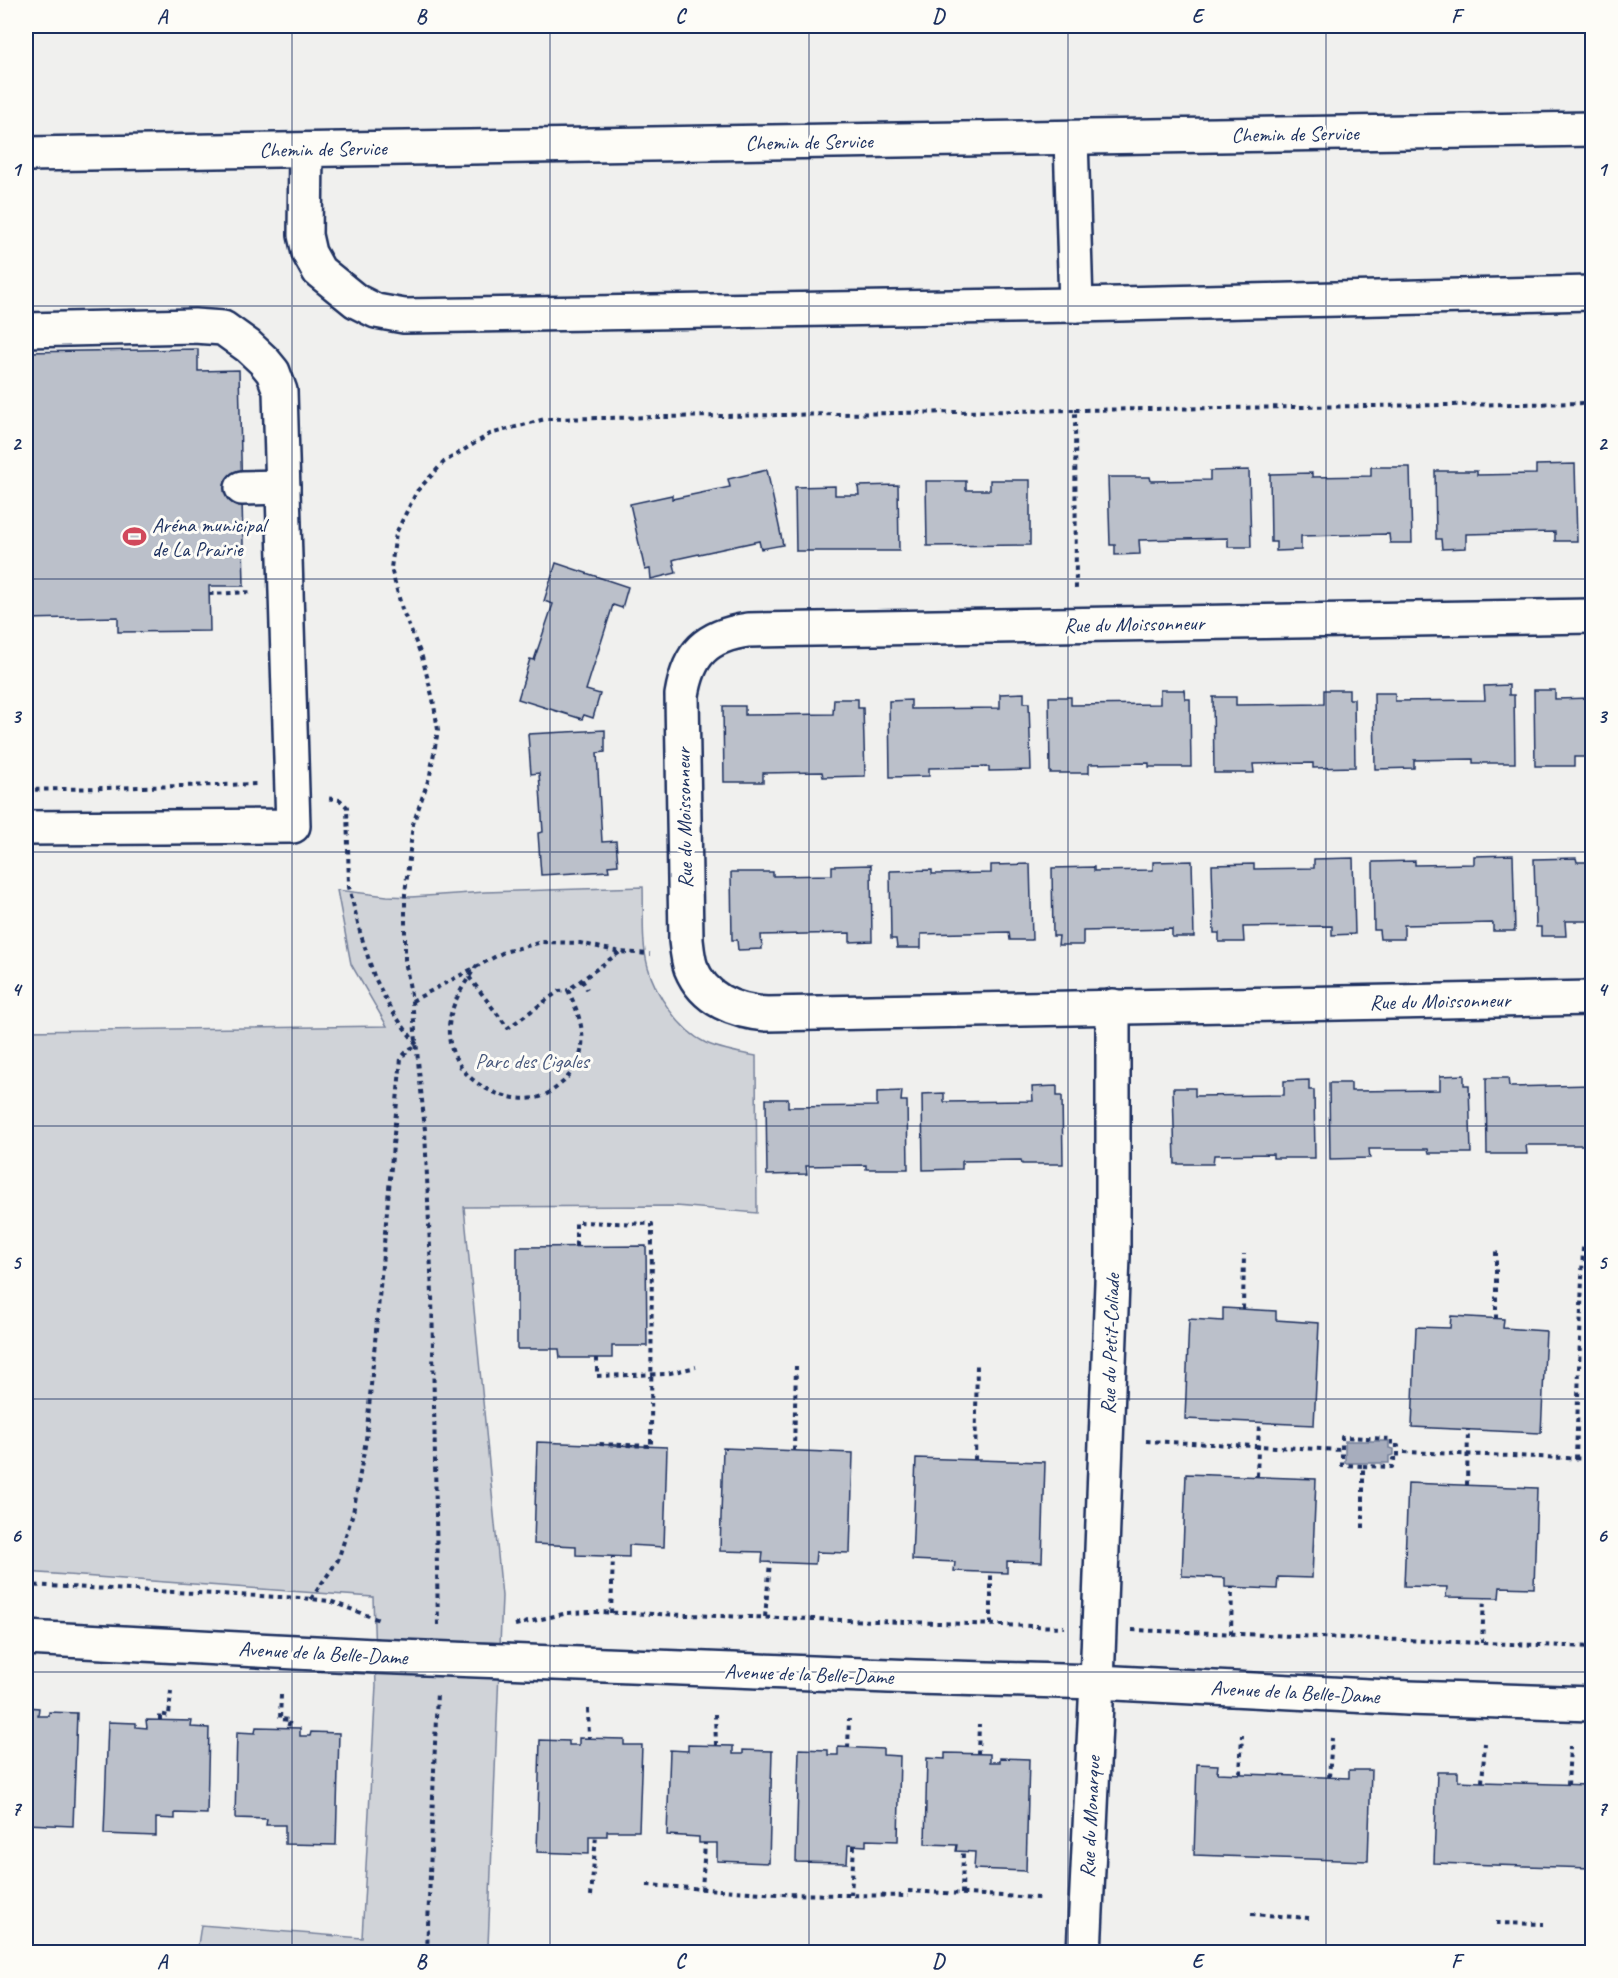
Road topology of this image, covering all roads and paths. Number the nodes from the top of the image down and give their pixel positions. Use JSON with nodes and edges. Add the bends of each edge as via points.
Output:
{"nodes":[{"id":1,"x":1593,"y":129,"type":"edge"},
{"id":2,"x":1071,"y":138,"type":"junction"},
{"id":3,"x":306,"y":150,"type":"junction"},
{"id":4,"x":26,"y":154,"type":"edge"},
{"id":5,"x":1593,"y":294,"type":"edge"},
{"id":6,"x":1076,"y":305,"type":"junction"},
{"id":7,"x":26,"y":330,"type":"edge"},
{"id":8,"x":1593,"y":403,"type":"edge"},
{"id":9,"x":1075,"y":410,"type":"junction"},
{"id":10,"x":283,"y":487,"type":"junction"},
{"id":11,"x":242,"y":488,"type":"dead end"},
{"id":12,"x":1076,"y":586,"type":"dead end"},
{"id":13,"x":259,"y":592,"type":"dead end"},
{"id":14,"x":209,"y":594,"type":"dead end"},
{"id":15,"x":1593,"y":616,"type":"edge"},
{"id":16,"x":291,"y":783,"type":"junction"},
{"id":17,"x":26,"y":790,"type":"edge"},
{"id":18,"x":320,"y":798,"type":"dead end"},
{"id":19,"x":26,"y":828,"type":"edge"},
{"id":20,"x":620,"y":952,"type":"junction"},
{"id":21,"x":650,"y":954,"type":"dead end"},
{"id":22,"x":477,"y":965,"type":"junction"},
{"id":23,"x":469,"y":977,"type":"junction"},
{"id":24,"x":582,"y":980,"type":"junction"},
{"id":25,"x":587,"y":989,"type":"dead end"},
{"id":26,"x":568,"y":990,"type":"junction"},
{"id":27,"x":1593,"y":998,"type":"edge"},
{"id":28,"x":412,"y":1000,"type":"junction"},
{"id":29,"x":1113,"y":1006,"type":"junction"},
{"id":30,"x":417,"y":1045,"type":"junction"},
{"id":31,"x":576,"y":1246,"type":"dead end"},
{"id":32,"x":1583,"y":1248,"type":"dead end"},
{"id":33,"x":1496,"y":1249,"type":"dead end"},
{"id":34,"x":1245,"y":1254,"type":"dead end"},
{"id":35,"x":1243,"y":1309,"type":"dead end"},
{"id":36,"x":1496,"y":1319,"type":"dead end"},
{"id":37,"x":597,"y":1358,"type":"dead end"},
{"id":38,"x":977,"y":1365,"type":"dead end"},
{"id":39,"x":796,"y":1366,"type":"dead end"},
{"id":40,"x":696,"y":1367,"type":"dead end"},
{"id":41,"x":651,"y":1375,"type":"junction"},
{"id":42,"x":1259,"y":1422,"type":"dead end"},
{"id":43,"x":1468,"y":1429,"type":"dead end"},
{"id":44,"x":1146,"y":1441,"type":"dead end"},
{"id":45,"x":597,"y":1444,"type":"dead end"},
{"id":46,"x":1258,"y":1447,"type":"junction"},
{"id":47,"x":1342,"y":1450,"type":"junction"},
{"id":48,"x":794,"y":1451,"type":"dead end"},
{"id":49,"x":1404,"y":1452,"type":"dead end"},
{"id":50,"x":1467,"y":1455,"type":"junction"},
{"id":51,"x":1576,"y":1459,"type":"junction"},
{"id":52,"x":1593,"y":1459,"type":"edge"},
{"id":53,"x":975,"y":1460,"type":"dead end"},
{"id":54,"x":1363,"y":1466,"type":"junction"},
{"id":55,"x":1257,"y":1476,"type":"dead end"},
{"id":56,"x":1467,"y":1485,"type":"dead end"},
{"id":57,"x":1363,"y":1528,"type":"dead end"},
{"id":58,"x":613,"y":1557,"type":"dead end"},
{"id":59,"x":770,"y":1562,"type":"dead end"},
{"id":60,"x":991,"y":1572,"type":"dead end"},
{"id":61,"x":26,"y":1585,"type":"edge"},
{"id":62,"x":1233,"y":1587,"type":"dead end"},
{"id":63,"x":1484,"y":1598,"type":"dead end"},
{"id":64,"x":311,"y":1599,"type":"junction"},
{"id":65,"x":611,"y":1613,"type":"junction"},
{"id":66,"x":765,"y":1617,"type":"junction"},
{"id":67,"x":379,"y":1620,"type":"dead end"},
{"id":68,"x":991,"y":1625,"type":"junction"},
{"id":69,"x":513,"y":1626,"type":"dead end"},
{"id":70,"x":1070,"y":1628,"type":"dead end"},
{"id":71,"x":1132,"y":1630,"type":"dead end"},
{"id":72,"x":438,"y":1631,"type":"dead end"},
{"id":73,"x":1231,"y":1634,"type":"junction"},
{"id":74,"x":26,"y":1638,"type":"edge"},
{"id":75,"x":1482,"y":1643,"type":"junction"},
{"id":76,"x":1593,"y":1647,"type":"edge"},
{"id":77,"x":27,"y":1682,"type":"dead end"},
{"id":78,"x":1097,"y":1682,"type":"junction"},
{"id":79,"x":437,"y":1687,"type":"dead end"},
{"id":80,"x":171,"y":1691,"type":"dead end"},
{"id":81,"x":281,"y":1695,"type":"dead end"},
{"id":82,"x":1593,"y":1704,"type":"edge"},
{"id":83,"x":27,"y":1708,"type":"dead end"},
{"id":84,"x":588,"y":1709,"type":"dead end"},
{"id":85,"x":715,"y":1714,"type":"dead end"},
{"id":86,"x":849,"y":1719,"type":"dead end"},
{"id":87,"x":160,"y":1720,"type":"dead end"},
{"id":88,"x":979,"y":1725,"type":"dead end"},
{"id":89,"x":288,"y":1728,"type":"dead end"},
{"id":90,"x":1242,"y":1735,"type":"dead end"},
{"id":91,"x":589,"y":1738,"type":"dead end"},
{"id":92,"x":1332,"y":1738,"type":"dead end"},
{"id":93,"x":1485,"y":1743,"type":"dead end"},
{"id":94,"x":716,"y":1745,"type":"dead end"},
{"id":95,"x":1570,"y":1746,"type":"dead end"},
{"id":96,"x":848,"y":1748,"type":"dead end"},
{"id":97,"x":978,"y":1754,"type":"dead end"},
{"id":98,"x":1240,"y":1774,"type":"dead end"},
{"id":99,"x":1329,"y":1777,"type":"dead end"},
{"id":100,"x":1482,"y":1782,"type":"dead end"},
{"id":101,"x":1568,"y":1785,"type":"dead end"},
{"id":102,"x":596,"y":1836,"type":"dead end"},
{"id":103,"x":705,"y":1843,"type":"dead end"},
{"id":104,"x":854,"y":1846,"type":"dead end"},
{"id":105,"x":963,"y":1851,"type":"dead end"},
{"id":106,"x":648,"y":1885,"type":"dead end"},
{"id":107,"x":702,"y":1890,"type":"junction"},
{"id":108,"x":962,"y":1894,"type":"junction"},
{"id":109,"x":851,"y":1895,"type":"junction"},
{"id":110,"x":591,"y":1896,"type":"dead end"},
{"id":111,"x":1040,"y":1898,"type":"dead end"},
{"id":112,"x":1251,"y":1914,"type":"dead end"},
{"id":113,"x":1309,"y":1918,"type":"dead end"},
{"id":114,"x":1496,"y":1923,"type":"dead end"},
{"id":115,"x":1544,"y":1924,"type":"dead end"},
{"id":116,"x":427,"y":1953,"type":"edge"},
{"id":117,"x":1083,"y":1953,"type":"edge"}],
"edges":[{"from":1,"to":2,"type":"street","name":"Chemin de Service"},
{"from":2,"to":3,"type":"street","name":"Chemin de Service"},
{"from":2,"to":6,"type":"street"},
{"from":3,"to":4,"type":"street","name":"Chemin de Service"},
{"from":3,"to":6,"type":"street","via":[[305,235],[309,253],[319,271],[356,301],[376,311],[404,316]]},
{"from":5,"to":6,"type":"street"},
{"from":7,"to":10,"type":"street","via":[[223,328],[264,361],[278,382]]},
{"from":8,"to":9,"type":"path"},
{"from":9,"to":12,"type":"path"},
{"from":9,"to":28,"type":"path","via":[[545,419],[490,434],[444,462],[417,491],[396,533],[391,568],[402,609],[422,657],[438,730],[430,775],[413,824],[405,894],[405,960]]},
{"from":10,"to":11,"type":"street"},
{"from":10,"to":16,"type":"street"},
{"from":13,"to":14,"type":"path"},
{"from":15,"to":29,"type":"street","name":"Rue du Moissonneur","via":[[748,630],[713,639],[699,651],[685,676],[682,695],[686,940],[691,967],[711,995],[727,1006],[767,1014]]},
{"from":16,"to":17,"type":"path"},
{"from":16,"to":19,"type":"street","via":[[293,826]]},
{"from":18,"to":30,"type":"path","via":[[340,800],[347,807],[349,886],[360,932],[374,976]]},
{"from":20,"to":21,"type":"path"},
{"from":20,"to":22,"type":"path","via":[[580,943],[542,942],[504,952]]},
{"from":20,"to":24,"type":"path"},
{"from":22,"to":23,"type":"path"},
{"from":22,"to":28,"type":"path"},
{"from":23,"to":26,"type":"path","via":[[508,1028],[559,991]]},
{"from":23,"to":26,"type":"path","via":[[456,998],[449,1025],[450,1043],[459,1066],[474,1082],[497,1094],[516,1098],[537,1098],[572,1073],[583,1036],[579,1014]]},
{"from":24,"to":25,"type":"path"},
{"from":24,"to":26,"type":"path"},
{"from":27,"to":29,"type":"street","name":"Rue du Moissonneur"},
{"from":28,"to":30,"type":"path"},
{"from":29,"to":78,"type":"street","name":"Rue du Petit-Coliade","via":[[1114,1245]]},
{"from":30,"to":64,"type":"path","via":[[401,1058],[366,1440],[353,1513],[338,1560]]},
{"from":30,"to":72,"type":"path","via":[[432,1295]]},
{"from":31,"to":41,"type":"path","via":[[576,1222],[652,1224]]},
{"from":32,"to":51,"type":"path"},
{"from":33,"to":36,"type":"path"},
{"from":34,"to":35,"type":"path"},
{"from":37,"to":41,"type":"path","via":[[597,1376]]},
{"from":38,"to":53,"type":"path"},
{"from":39,"to":48,"type":"path"},
{"from":40,"to":41,"type":"path"},
{"from":41,"to":45,"type":"path","via":[[651,1446]]},
{"from":42,"to":46,"type":"path"},
{"from":43,"to":50,"type":"path"},
{"from":44,"to":46,"type":"path"},
{"from":46,"to":47,"type":"path"},
{"from":46,"to":55,"type":"path"},
{"from":47,"to":54,"type":"path","via":[[1342,1465]]},
{"from":47,"to":54,"type":"path","via":[[1342,1437],[1392,1439],[1392,1446],[1398,1446],[1398,1459],[1393,1459],[1392,1467]]},
{"from":49,"to":50,"type":"path"},
{"from":50,"to":51,"type":"path"},
{"from":50,"to":56,"type":"path"},
{"from":51,"to":52,"type":"path"},
{"from":54,"to":57,"type":"path"},
{"from":58,"to":65,"type":"path"},
{"from":59,"to":66,"type":"path"},
{"from":60,"to":68,"type":"path"},
{"from":61,"to":64,"type":"path","name":"Avenue de la Belle-Dame"},
{"from":62,"to":73,"type":"path"},
{"from":63,"to":75,"type":"path"},
{"from":64,"to":67,"type":"path","name":"Avenue de la Belle-Dame","via":[[330,1601]]},
{"from":65,"to":66,"type":"path"},
{"from":65,"to":69,"type":"path","via":[[568,1613]]},
{"from":66,"to":68,"type":"path"},
{"from":68,"to":70,"type":"path"},
{"from":71,"to":73,"type":"path"},
{"from":73,"to":75,"type":"path"},
{"from":74,"to":78,"type":"street","name":"Avenue de la Belle-Dame","bridge":true,"via":[[374,1656]]},
{"from":75,"to":76,"type":"path"},
{"from":77,"to":83,"type":"path"},
{"from":78,"to":82,"type":"street","name":"Avenue de la Belle-Dame"},
{"from":78,"to":117,"type":"street","name":"Rue du Monarque"},
{"from":79,"to":116,"type":"path"},
{"from":80,"to":87,"type":"path","via":[[169,1716],[160,1714]]},
{"from":81,"to":89,"type":"path","via":[[280,1719],[290,1720]]},
{"from":84,"to":91,"type":"path"},
{"from":85,"to":94,"type":"path"},
{"from":86,"to":96,"type":"path"},
{"from":88,"to":97,"type":"path"},
{"from":90,"to":98,"type":"path"},
{"from":92,"to":99,"type":"path"},
{"from":93,"to":100,"type":"path"},
{"from":95,"to":101,"type":"path"},
{"from":102,"to":110,"type":"path"},
{"from":103,"to":107,"type":"path"},
{"from":104,"to":109,"type":"path"},
{"from":105,"to":108,"type":"path"},
{"from":106,"to":107,"type":"path"},
{"from":107,"to":109,"type":"path"},
{"from":108,"to":109,"type":"path"},
{"from":108,"to":111,"type":"path"},
{"from":112,"to":113,"type":"path"},
{"from":114,"to":115,"type":"path"}]}
